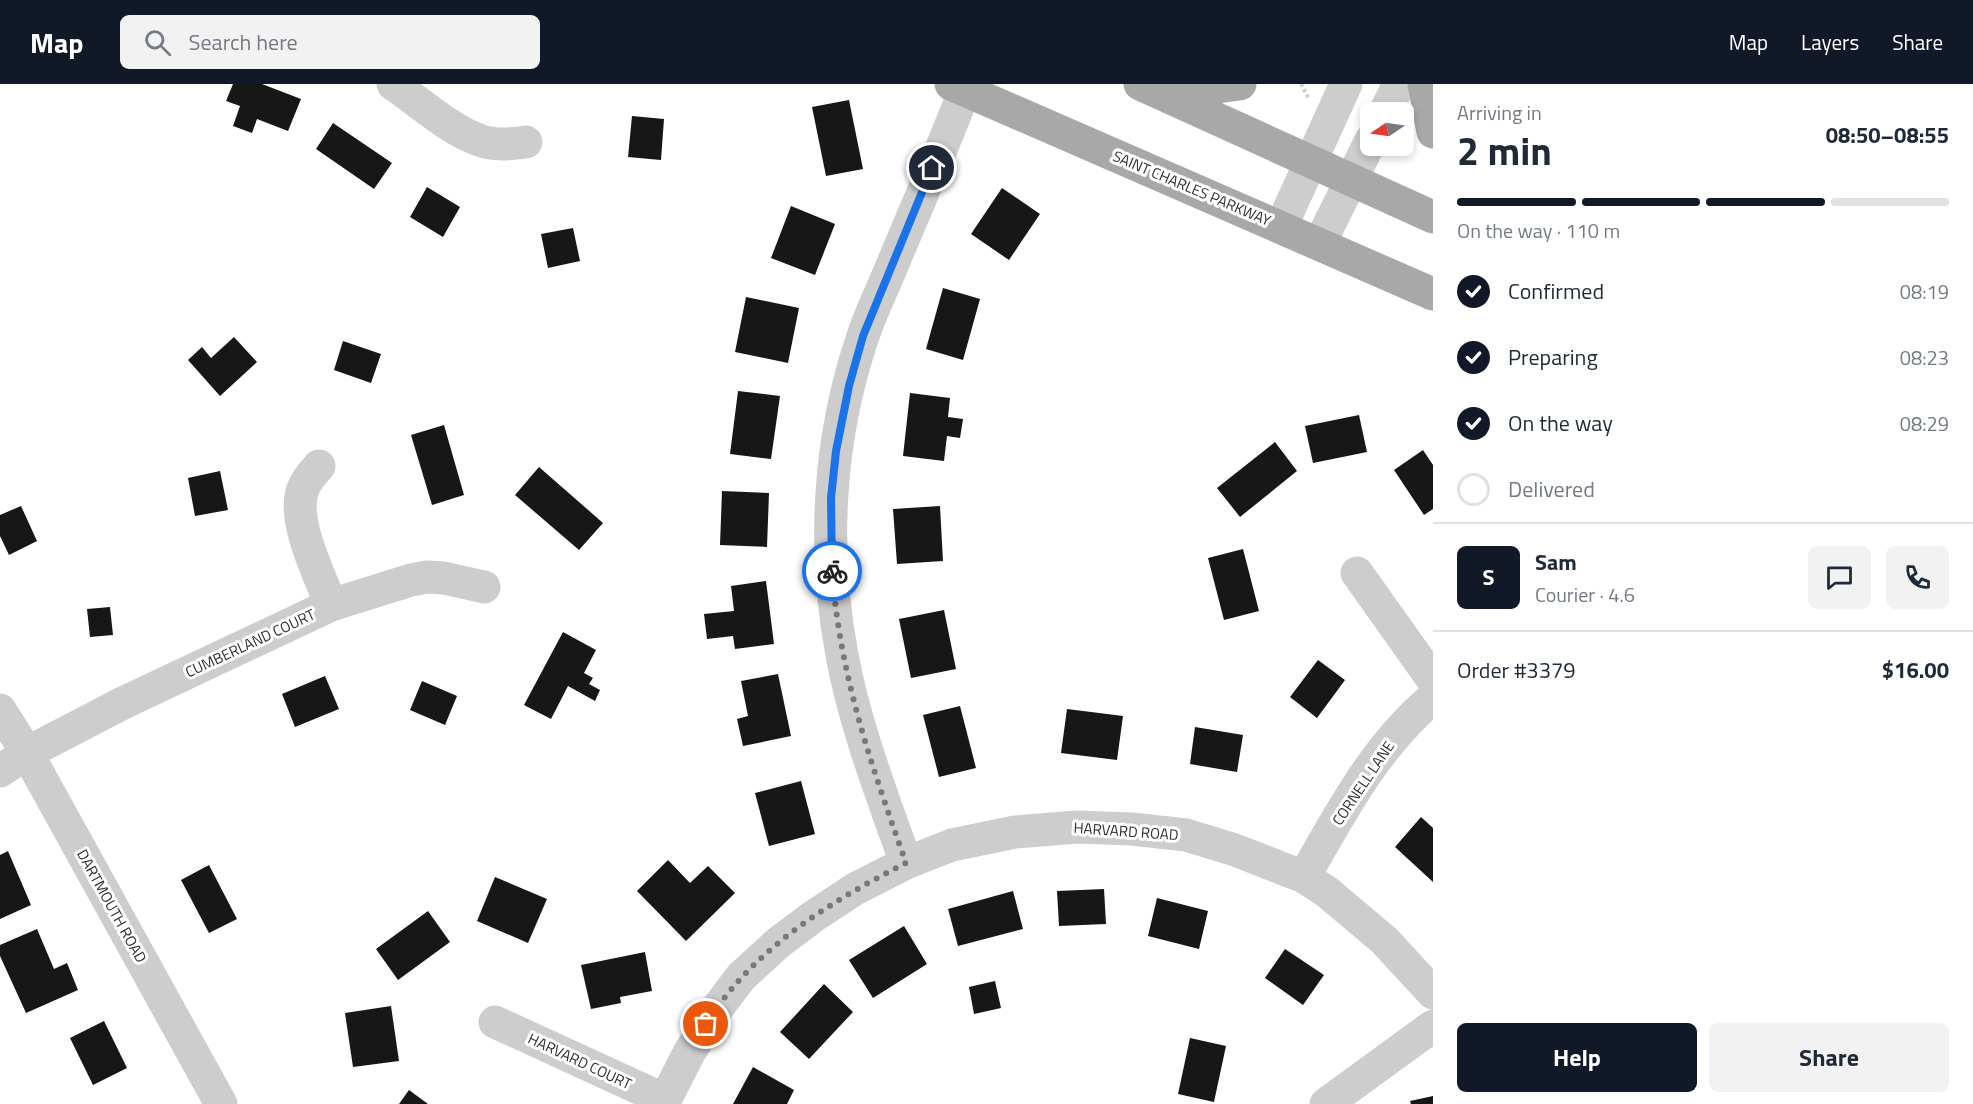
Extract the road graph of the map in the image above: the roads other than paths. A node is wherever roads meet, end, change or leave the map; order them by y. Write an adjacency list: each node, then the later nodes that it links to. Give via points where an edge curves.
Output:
1 (393, 84): 10 (street, via 479,140)
2 (1240, 84): 7 (main road)
3 (1346, 84): 12 (street)
4 (1399, 84): 8 (street)
5 (1424, 84): 9 (main road)
6 (961, 86): 15 (main road, SAINT CHARLES PARKWAY); 27 (street, via 863,336 836,451 831,498 831,559 842,654 854,708)
7 (1151, 89): 12 (main road)
8 (1390, 102)
9 (1433, 132)
10 (526, 142)
11 (1363, 156): 13 (street)
12 (1311, 161): 13 (main road); 15 (street)
13 (1351, 180): 14 (main road); 16 (street)
14 (1433, 218)
15 (1281, 227): 16 (main road, SAINT CHARLES PARKWAY)
16 (1320, 243): 17 (main road, SAINT CHARLES PARKWAY)
17 (1433, 294)
18 (319, 466): 21 (street, via 303,488 300,506 309,547)
19 (1357, 573): 22 (street)
20 (484, 587): 21 (street, CUMBERLAND COURT, via 427,577)
21 (331, 605): 25 (street, CUMBERLAND COURT)
22 (1433, 680)
23 (1433, 698): 28 (street, CORNELL LANE, via 1381,752)
24 (0, 710): 25 (street, DARTMOUTH ROAD)
25 (27, 753): 26 (street, CUMBERLAND COURT); 33 (street, DARTMOUTH ROAD)
26 (0, 771)
27 (906, 863): 28 (street, HARVARD ROAD, via 952,845 1015,832 1077,826 1186,835); 32 (street, HARVARD ROAD, via 814,916 741,977 689,1053)
28 (1304, 877): 29 (street, HARVARD ROAD, via 1384,940)
29 (1433, 993)
30 (495, 1022): 32 (street, HARVARD COURT)
31 (1433, 1026): 34 (street)
32 (664, 1102)
33 (221, 1104)
34 (1326, 1104)

